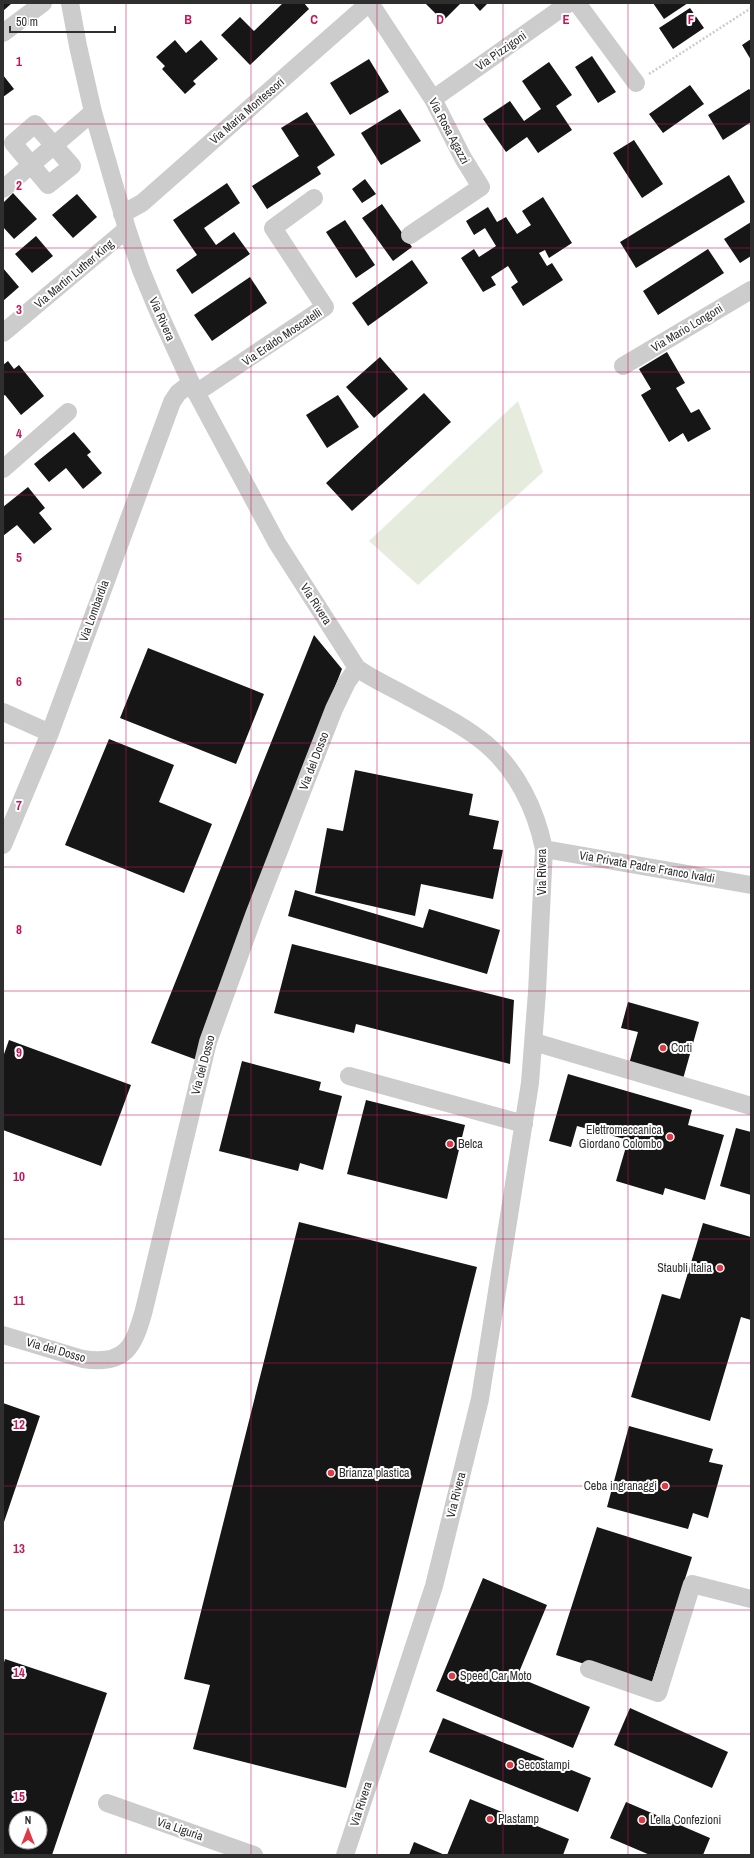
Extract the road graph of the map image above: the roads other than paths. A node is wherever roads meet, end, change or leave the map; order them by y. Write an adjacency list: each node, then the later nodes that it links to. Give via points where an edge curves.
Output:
1 (43, 3): 6 (street)
2 (70, 3): 9 (street, Via Rivera)
3 (369, 3): 8 (street, Via Rosa Agazzi); 14 (street, Via Maria Montessori, via 142,203)
4 (569, 3): 8 (street, Via Pizzigoni)
5 (577, 3): 7 (street)
6 (3, 33)
7 (636, 83)
8 (433, 99): 15 (street, Via Rosa Agazzi, via 481,187)
9 (93, 112): 10 (street); 14 (street, Via Rivera)
10 (55, 146): 11 (street); 11 (street, via 72,166 48,185); 11 (street, via 36,124 13,143)
11 (31, 165): 12 (street)
12 (3, 189)
13 (314, 198): 19 (street, Via Eraldo Moscatelli, via 273,228 327,310 269,349 254,363)
14 (125, 222): 17 (street, Via Martin Luther King); 19 (street, Via Rivera, via 158,312)
15 (410, 235)
16 (751, 290): 18 (street, Via Mario Longoni)
17 (3, 333)
18 (623, 366)
19 (194, 388): 22 (street, Via Rivera, via 276,543); 25 (street, Via Lombardia, via 178,393 172,402)
20 (68, 412): 21 (street)
21 (3, 469)
22 (357, 668): 27 (street, Via Rivera, via 474,735 497,754 517,780 531,806); 33 (street, Via del Dosso, via 334,709 208,1042 144,1310 133,1343 118,1358 95,1361)
23 (3, 712): 25 (street)
24 (3, 718): 25 (street, via 32,731)
25 (50, 733): 26 (street, Via Lombardia)
26 (3, 845)
27 (544, 849): 28 (street, Via Privata Padre Franco Ivaldi); 29 (street, Via Rivera)
28 (751, 886)
29 (534, 1042): 31 (street); 32 (street, Via Rivera)
30 (349, 1076): 32 (street)
31 (751, 1106)
32 (524, 1124): 38 (street, Via Rivera, via 480,1399 434,1586)
33 (3, 1335)
34 (751, 1599): 35 (street, via 692,1584 658,1693)
35 (589, 1669)
36 (107, 1803): 37 (street, Via Liguria)
37 (254, 1855)
38 (344, 1855)

